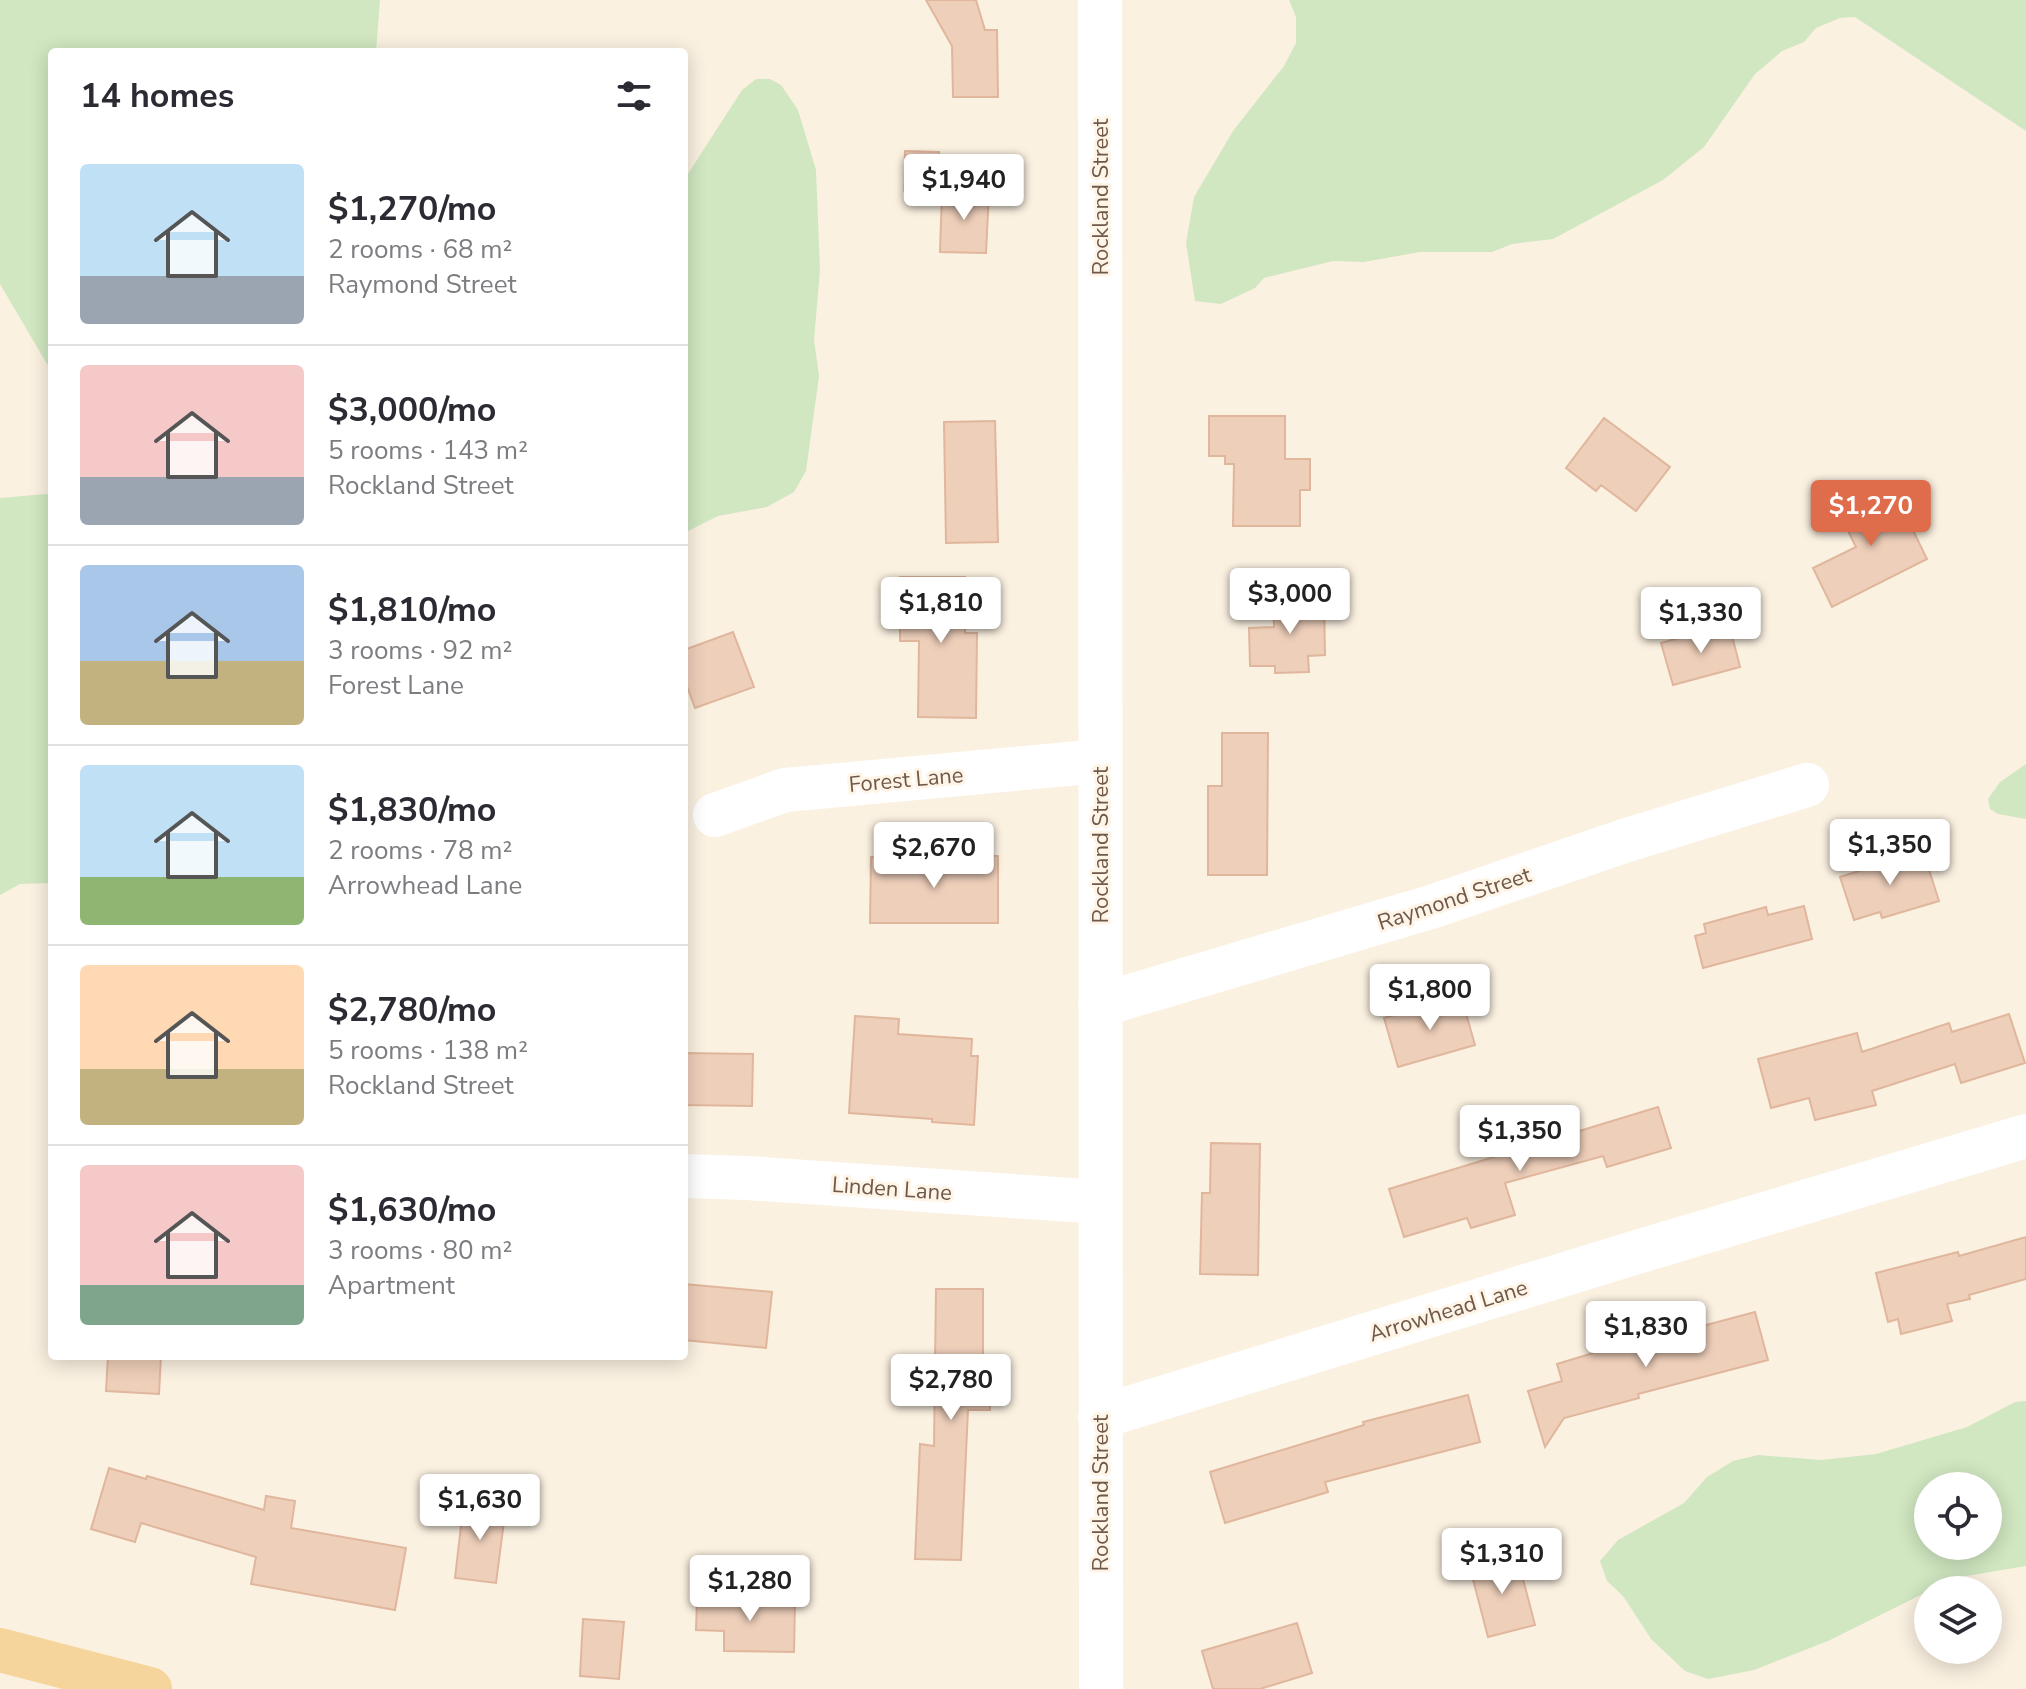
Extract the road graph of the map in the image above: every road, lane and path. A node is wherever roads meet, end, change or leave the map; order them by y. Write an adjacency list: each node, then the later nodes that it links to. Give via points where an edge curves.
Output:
1 (1100, 0): 2 (street, Rockland Street)
2 (1100, 761): 4 (street, Forest Lane, via 785,790); 5 (street, Rockland Street)
3 (1807, 785): 5 (street, Raymond Street, via 1434,906)
4 (715, 815)
5 (1100, 1005): 8 (street, Rockland Street)
6 (2026, 1136): 9 (street, Arrowhead Lane)
7 (688, 1176): 8 (street, Linden Lane)
8 (1100, 1202): 9 (street, Rockland Street)
9 (1100, 1417): 12 (street, Rockland Street)
10 (0, 1650): 11 (main road)
11 (150, 1689)
12 (1101, 1689)

